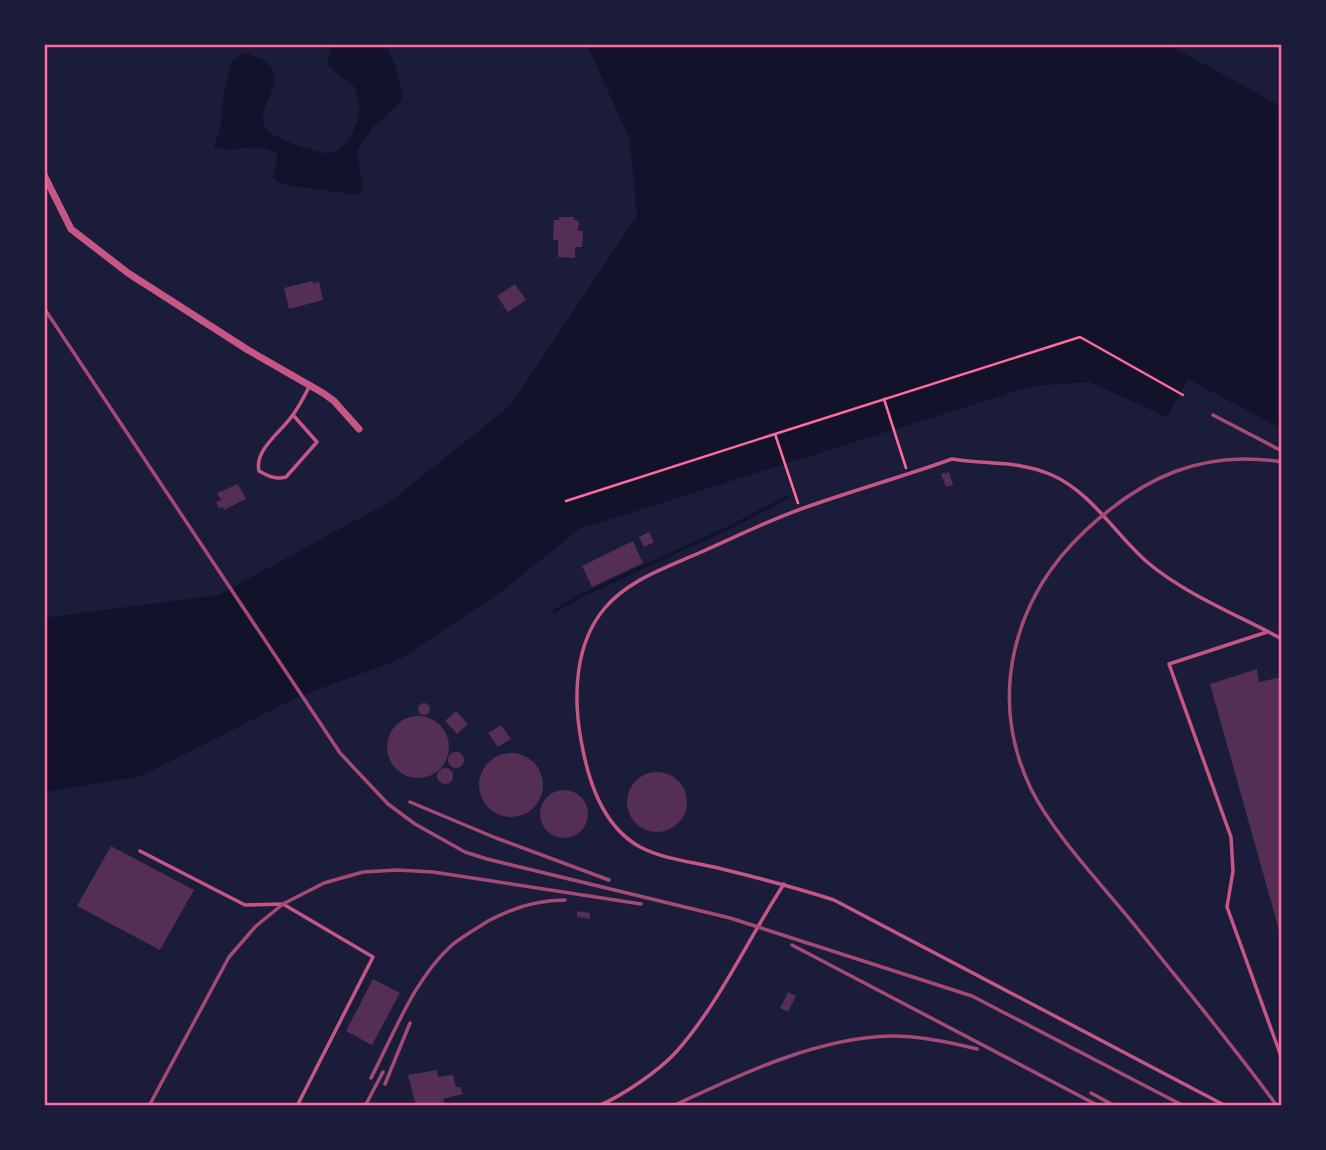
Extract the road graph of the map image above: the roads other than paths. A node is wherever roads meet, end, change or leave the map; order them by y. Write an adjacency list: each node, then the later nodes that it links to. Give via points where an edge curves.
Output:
1 (44, 175): 2 (street, via 71,229 128,273)
2 (310, 385): 3 (lane); 4 (street, via 334,401)
3 (293, 415): 3 (lane, via 262,453 258,467 267,476 286,477 317,442)
4 (359, 429)
5 (1269, 632): 6 (lane); 8 (lane, via 1149,563 1066,483 1013,463 952,459 800,509 664,568 622,592 600,615 582,657 576,701 593,785 608,818 650,852); 9 (lane, via 1169,664 1231,837 1233,871 1227,907)
6 (1282, 639)
7 (140, 851): 10 (lane, via 245,905 283,904 373,957)
8 (784, 884): 11 (lane, via 676,1053 626,1092); 12 (lane, via 834,900)
9 (1282, 1059)
10 (297, 1106)
11 (598, 1106)
12 (1226, 1106)

